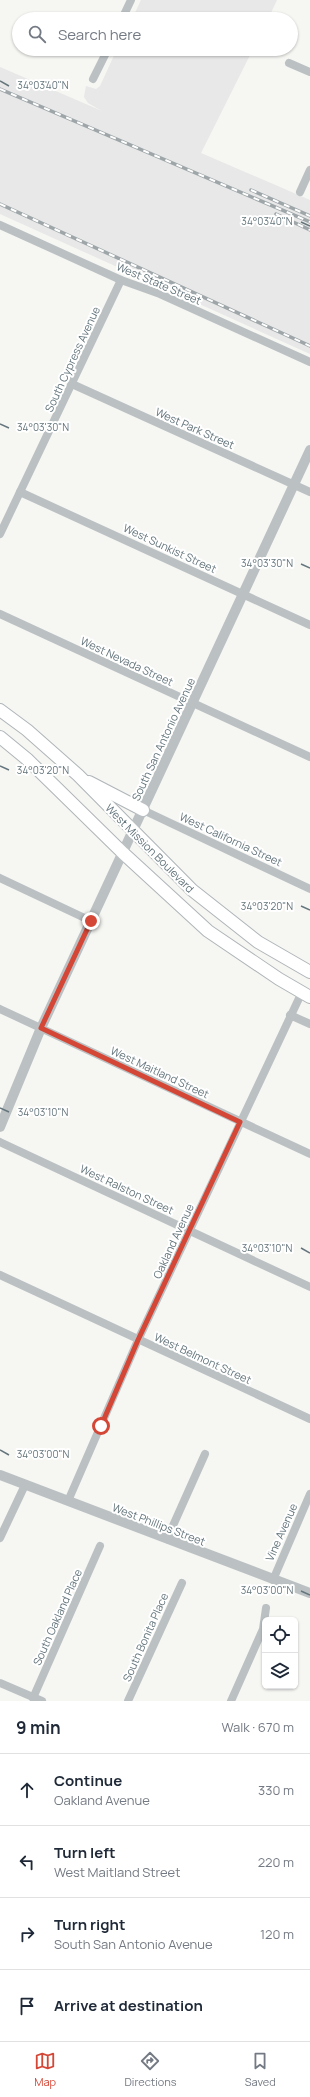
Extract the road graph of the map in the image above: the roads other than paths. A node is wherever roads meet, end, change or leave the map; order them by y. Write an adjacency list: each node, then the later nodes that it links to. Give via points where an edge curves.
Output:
1 (131, 0): 2 (street)
2 (125, 12)
3 (104, 56): 6 (street)
4 (289, 63): 5 (street)
5 (310, 72)
6 (93, 79)
7 (310, 170): 8 (street)
8 (300, 192)
9 (0, 225): 10 (street, West State Street)
10 (121, 280): 11 (street, West State Street, via 160,294); 12 (street, South Cypress Avenue)
11 (310, 362)
12 (72, 384): 14 (street, West Park Street); 15 (street, South Cypress Avenue)
13 (310, 450): 14 (street, South San Antonio Avenue)
14 (294, 484): 16 (street, West Park Street); 18 (street, South San Antonio Avenue)
15 (20, 492): 17 (street, South Cypress Avenue); 18 (street, West Sunkist Street)
16 (310, 492)
17 (0, 534)
18 (244, 594): 20 (street, West Sunkist Street); 21 (street, South San Antonio Avenue)
19 (0, 614): 21 (street, West Nevada Street)
20 (310, 625)
21 (192, 703): 24 (street, West Nevada Street); 26 (street, South San Antonio Avenue)
22 (0, 710): 25 (main road, West Mission Boulevard)
23 (0, 737): 28 (main road, West Mission Boulevard, via 28,760)
24 (310, 757)
25 (78, 775): 26 (main road); 27 (main road, West Mission Boulevard)
26 (143, 810): 27 (street, South San Antonio Avenue); 30 (street, West California Street)
27 (133, 832): 28 (street, South San Antonio Avenue); 32 (main road, West Mission Boulevard, via 192,890 258,942)
28 (123, 853): 31 (street, South San Antonio Avenue); 33 (main road, West Mission Boulevard, via 208,931)
29 (0, 878): 31 (street)
30 (310, 889)
31 (91, 921): 37 (street, South San Antonio Avenue)
32 (310, 972)
33 (306, 994): 35 (street, Oakland Avenue)
34 (0, 1009): 37 (street, West Maitland Street)
35 (290, 1015): 36 (street); 38 (street, Oakland Avenue)
36 (310, 1024)
37 (41, 1028): 38 (street, West Maitland Street); 39 (street, South San Antonio Avenue)
38 (240, 1122): 41 (street, West Maitland Street); 42 (street, Oakland Avenue)
39 (0, 1127)
40 (0, 1142): 42 (street, West Ralston Street)
41 (310, 1154)
42 (190, 1231): 44 (street, West Ralston Street); 45 (street, Oakland Avenue)
43 (0, 1275): 45 (street, West Belmont Street)
44 (310, 1287)
45 (138, 1340): 46 (street, West Belmont Street); 51 (street, Oakland Avenue)
46 (310, 1419)
47 (205, 1454): 53 (street)
48 (0, 1475): 49 (street, West Phillips Street)
49 (25, 1484): 51 (street, West Phillips Street); 52 (street)
50 (310, 1494): 55 (street, Vine Avenue)
51 (68, 1501): 53 (street, West Phillips Street)
52 (0, 1538)
53 (167, 1539): 55 (street, West Phillips Street)
54 (100, 1546): 60 (street, South Oakland Place)
55 (273, 1580): 57 (street, West Phillips Street)
56 (182, 1583): 62 (street, South Bonita Place)
57 (310, 1593)
58 (266, 1608): 63 (street, via 263,1629)
59 (0, 1683): 60 (street)
60 (33, 1698): 61 (street)
61 (42, 1701)
62 (128, 1701)
63 (231, 1701)

